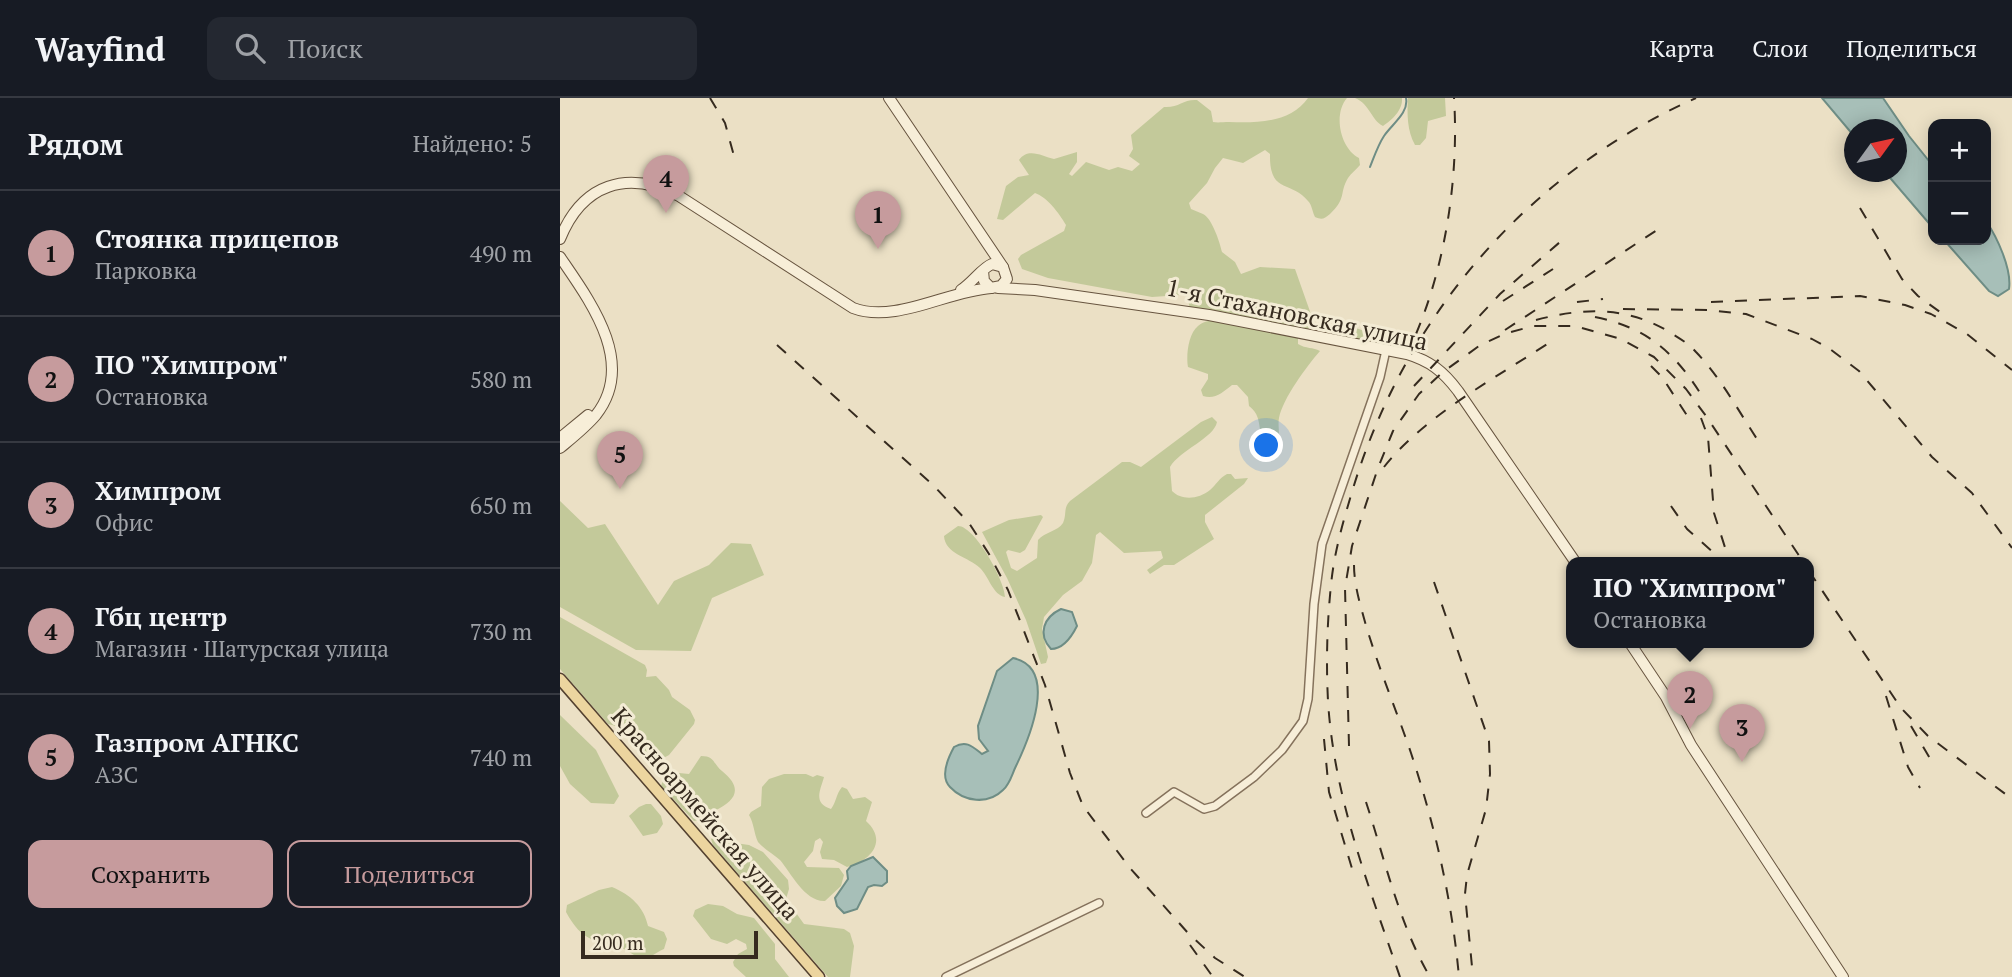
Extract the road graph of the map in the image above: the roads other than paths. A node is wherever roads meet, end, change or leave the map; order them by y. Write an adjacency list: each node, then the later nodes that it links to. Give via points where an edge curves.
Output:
1 (889, 98): 2 (main road)
2 (981, 237): 5 (main road); 6 (main road)
3 (560, 239): 9 (main road, 1-я Стахановская улица, via 575,211 601,190 642,182 661,186 863,312 895,311)
4 (560, 257): 11 (main road, via 608,341 612,377)
5 (1004, 268): 6 (main road, via 992,264); 7 (main road, via 1007,279); 8 (main road)
6 (984, 270): 7 (main road, via 984,281); 9 (main road)
7 (995, 288): 8 (main road, 1-я Стахановская улица); 9 (main road, 1-я Стахановская улица)
8 (1035, 289): 10 (main road, 1-я Стахановская улица, via 1209,315)
9 (955, 294)
10 (1386, 350): 14 (main road, 1-я Стахановская улица, via 1428,362 1446,375); 18 (street, via 1322,544 1308,699 1301,726 1254,777 1215,806 1204,809 1174,792)
11 (604, 401): 12 (main road); 13 (main road, via 597,414)
12 (560, 438)
13 (560, 448)
14 (1572, 557)
15 (1633, 648): 23 (main road)
16 (560, 679): 21 (main road, Красноармейская улица)
17 (560, 689): 20 (main road, Красноармейская улица)
18 (1146, 813)
19 (1099, 903): 22 (street)
20 (811, 977)
21 (818, 977)
22 (946, 977)
23 (1843, 977)

